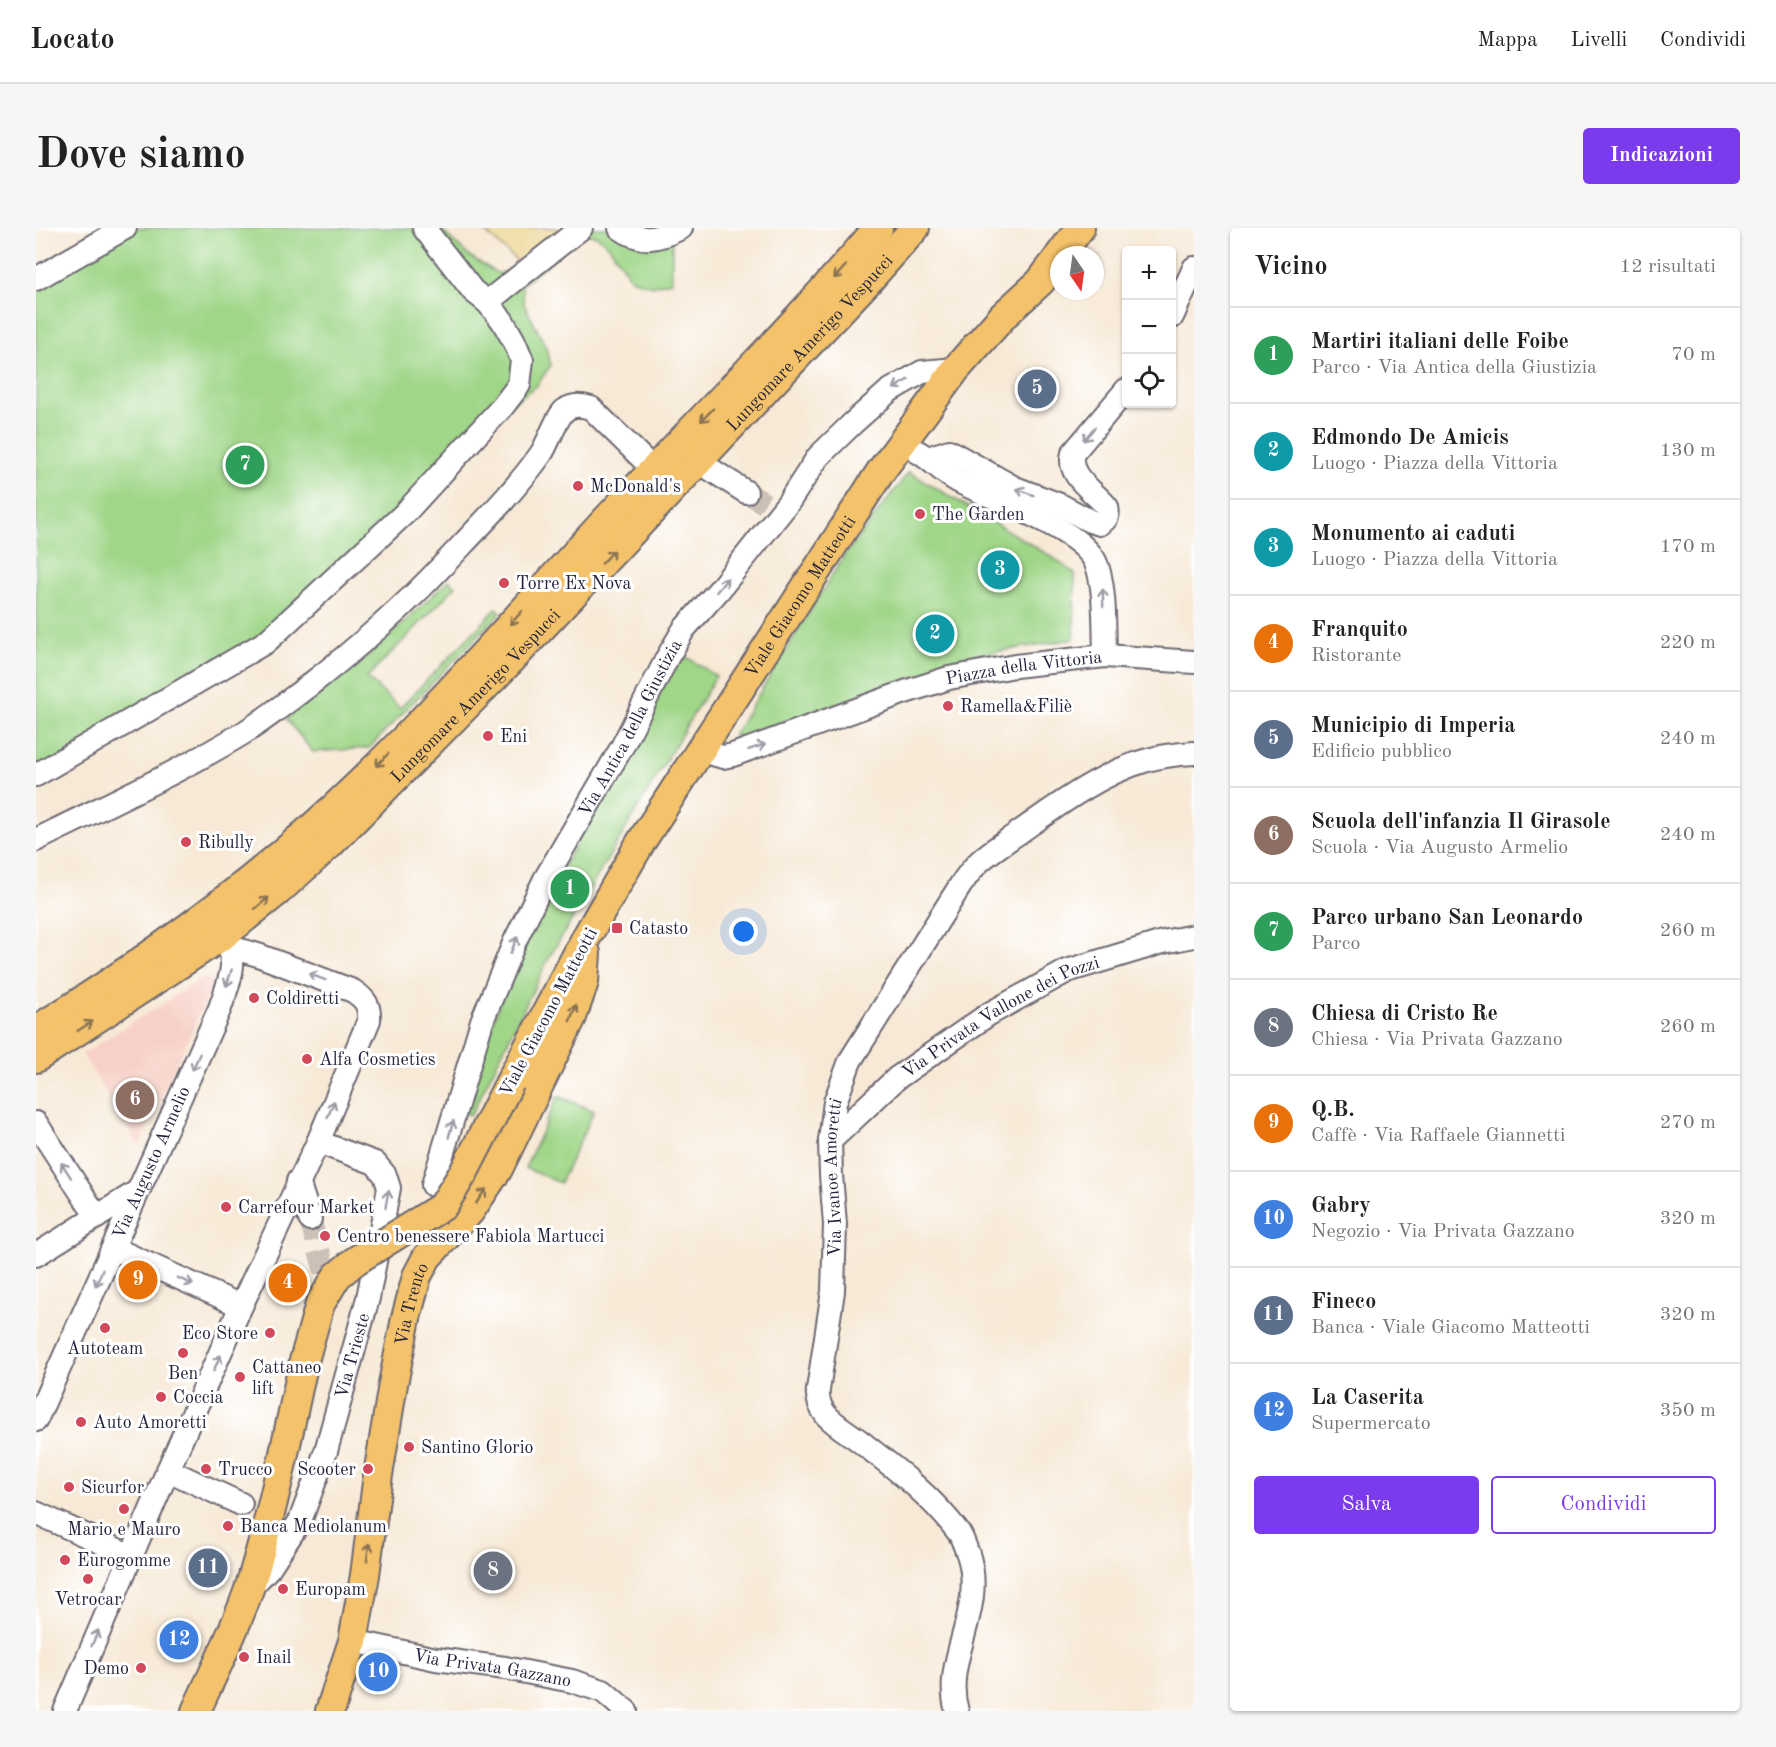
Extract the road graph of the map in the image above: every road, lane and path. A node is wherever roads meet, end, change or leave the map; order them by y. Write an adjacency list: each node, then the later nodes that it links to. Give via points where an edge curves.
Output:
1 (125, 228): 12 (street)
2 (424, 228): 13 (street, via 473,291)
3 (581, 228): 13 (street)
4 (620, 228): 5 (street, via 650,240)
5 (681, 228)
6 (878, 228): 20 (main road, Lungomare Amerigo Vespucci, one-way to 20)
7 (915, 228): 19 (main road, Lungomare Amerigo Vespucci)
8 (1080, 228): 9 (main road, Viale Giacomo Matteotti)
9 (1067, 246)
10 (1194, 268): 14 (street)
11 (1050, 269): 15 (main road, Viale Giacomo Matteotti)
12 (36, 279)
13 (487, 302): 26 (street, via 502,320 522,360 519,386 405,513 266,642)
14 (1176, 307)
15 (956, 369): 17 (main road, Viale Giacomo Matteotti); 40 (street, Via Antica della Giustizia, one-way to 15, via 482,1021 515,941 545,879 622,747 680,627 719,590 788,503 818,457 853,423 889,391 922,372)
16 (1122, 395): 18 (street, one-way to 18, via 1072,458 1077,476 1107,507 1109,514 1100,524 1014,488 949,451)
17 (903, 443): 18 (street, Piazza della Vittoria); 24 (main road, Viale Giacomo Matteotti, via 881,471)
18 (928, 458): 22 (street, Piazza della Vittoria, one-way to 18, via 1102,585 1096,563 1086,548 1043,521 958,481)
19 (699, 462): 21 (street); 32 (main road, Lungomare Amerigo Vespucci, one-way to 19, via 330,844)
20 (654, 470): 27 (street, via 591,408 571,407 560,416 541,454 484,521 345,658 267,718 219,747); 28 (main road, Lungomare Amerigo Vespucci, one-way to 28, via 357,786)
21 (746, 492)
22 (1105, 656): 23 (street); 24 (street, Piazza della Vittoria, one-way to 22, via 723,757 733,755 949,678)
23 (1194, 662)
24 (701, 751): 29 (main road, Viale Giacomo Matteotti, via 641,842)
25 (1194, 753): 37 (street, Via Ivanoe Amoretti, via 1165,756 1124,768 1091,785 978,863 850,1061 836,1102)
26 (36, 775)
27 (36, 840)
28 (235, 893): 31 (main road, Lungomare Amerigo Vespucci); 32 (main road, via 221,914 219,928)
29 (587, 936): 33 (main road, Viale Giacomo Matteotti); 35 (main road, Via Trento, one-way to 29, via 584,982)
30 (1194, 936): 37 (street, Via Privata Vallone dei Pozzi, via 1067,971 989,1014 897,1078)
31 (178, 937): 32 (main road, via 201,929 214,931); 34 (main road, Lungomare Amerigo Vespucci, via 89,998)
32 (226, 941): 34 (main road, Lungomare Amerigo Vespucci, one-way to 32); 38 (street, one-way to 32, via 369,1020 368,1004 353,991); 41 (street, Via Augusto Armelio, one-way to 41, via 233,968 220,1008)
33 (532, 1041): 35 (main road, via 543,1049); 54 (main road, Viale Giacomo Matteotti, bridge, via 443,1206 355,1261 337,1276 320,1304 272,1508)
34 (37, 1051)
35 (549, 1066): 55 (main road, Via Trento, one-way to 35, via 393,1384 426,1245 457,1227 481,1196)
36 (36, 1123): 42 (street, one-way to 36)
37 (830, 1141): 60 (street, Via Ivanoe Amoretti, via 835,1224 833,1291 819,1401 832,1421 907,1479 960,1535 970,1560 974,1588 953,1680)
38 (318, 1142): 39 (street); 47 (street, Via Trieste, one-way to 38, via 389,1188 386,1175 375,1163)
39 (298, 1181): 43 (street); 48 (street)
40 (434, 1185)
41 (138, 1191): 42 (street); 44 (street, Via Augusto Armelio)
42 (97, 1217): 45 (street)
43 (310, 1219)
44 (113, 1248): 48 (street, one-way to 48); 49 (street, Via Augusto Armelio, one-way to 49)
45 (36, 1255)
46 (326, 1275): 47 (street)
47 (368, 1298): 54 (street, Via Trieste, via 326,1451 300,1521 269,1568)
48 (241, 1306): 50 (street, one-way to 48)
49 (36, 1420)
50 (168, 1470): 51 (street); 53 (street)
51 (241, 1504)
52 (36, 1513): 53 (street)
53 (131, 1556): 56 (street, one-way to 53)
54 (248, 1590): 57 (main road, Viale Giacomo Matteotti)
55 (353, 1641): 58 (main road, Via Trento); 59 (street, Via Privata Gazzano, via 572,1681 603,1691)
56 (65, 1711)
57 (196, 1711)
58 (330, 1711)
59 (626, 1711)
60 (957, 1711)

